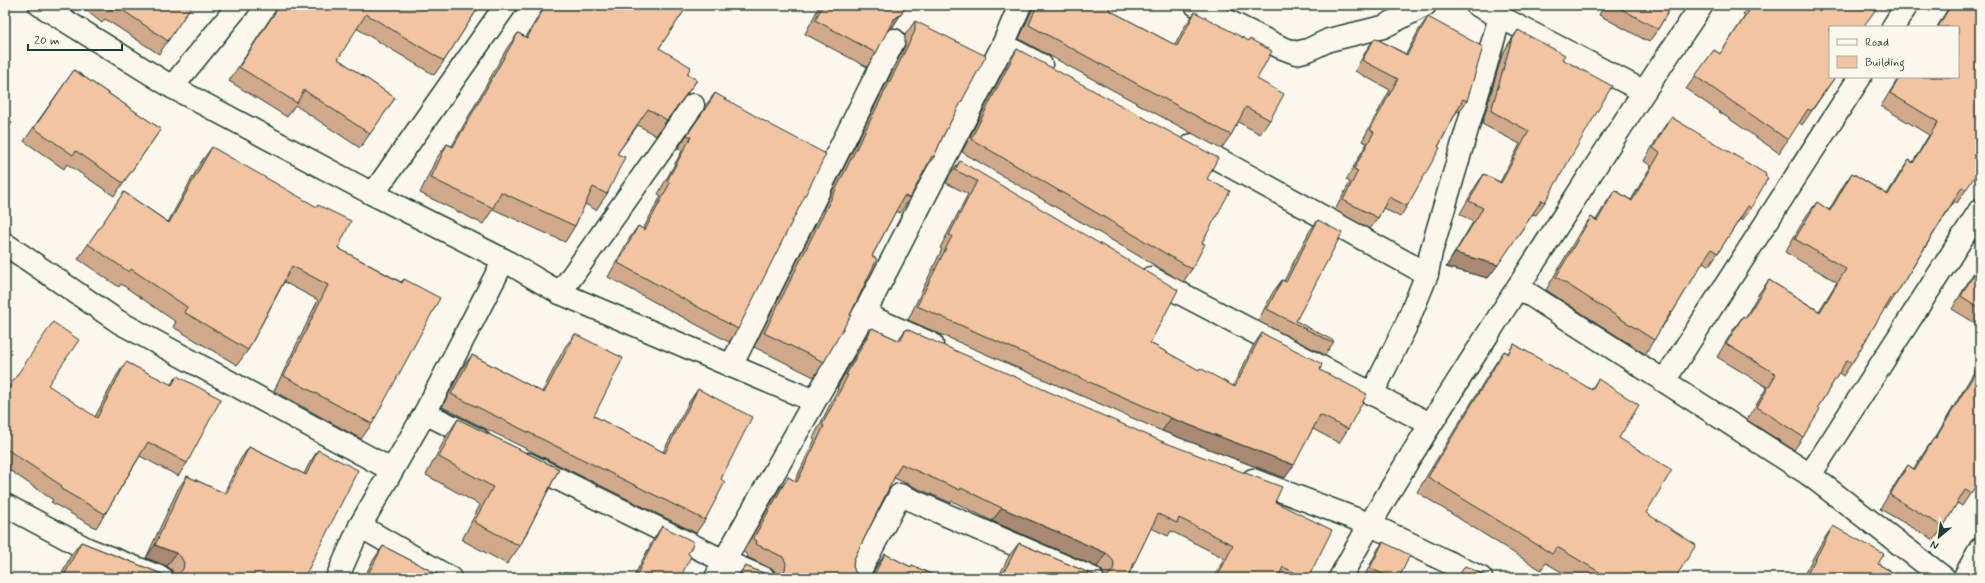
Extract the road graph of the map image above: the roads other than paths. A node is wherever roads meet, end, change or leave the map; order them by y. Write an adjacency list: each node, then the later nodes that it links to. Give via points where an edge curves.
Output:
1 (40, 5): 16 (street)
2 (239, 5): 16 (street)
3 (506, 5): 22 (street)
4 (1020, 5): 13 (street)
5 (1196, 5): 6 (street, via 1296,53 1329,40 1383,27)
6 (1425, 5)
7 (1477, 5): 10 (street)
8 (1702, 5): 17 (street)
9 (1907, 5): 11 (street)
10 (1500, 17): 17 (street); 27 (street, via 1431,252)
11 (1894, 26)
12 (894, 40): 32 (street)
13 (1003, 45): 14 (street); 20 (street)
14 (1058, 74)
15 (1859, 78): 33 (street)
16 (172, 87): 22 (street)
17 (1643, 91): 28 (street)
18 (693, 105): 29 (street)
19 (1176, 137): 27 (street)
20 (944, 156): 21 (street); 30 (street)
21 (965, 168)
22 (373, 194): 25 (street)
23 (1980, 210): 40 (street)
24 (5, 244): 38 (street, via 119,322)
25 (504, 260): 29 (street); 36 (street)
26 (1136, 270): 34 (street)
27 (1428, 274): 34 (street)
28 (1518, 287): 33 (street); 37 (street)
29 (560, 293): 32 (street)
30 (864, 314): 31 (street); 35 (street)
31 (950, 351)
32 (731, 366): 35 (street)
33 (1664, 381): 40 (street)
34 (1372, 394): 37 (street)
35 (814, 402): 45 (street)
36 (425, 413): 38 (street); 45 (street, via 503,452)
37 (1430, 424): 42 (street)
38 (392, 470): 43 (street)
39 (1231, 472): 42 (street)
40 (1810, 475): 54 (street)
41 (5, 505): 46 (street, via 88,549)
42 (1369, 524): 52 (street); 53 (street)
43 (360, 526): 47 (street); 48 (street)
44 (1980, 549): 55 (street)
45 (720, 570): 49 (street)
46 (162, 578)
47 (337, 578)
48 (450, 578)
49 (764, 578)
50 (856, 578): 51 (street, via 900,495)
51 (1092, 578)
52 (1340, 578)
53 (1481, 578)
54 (1944, 578)
55 (1964, 578)

